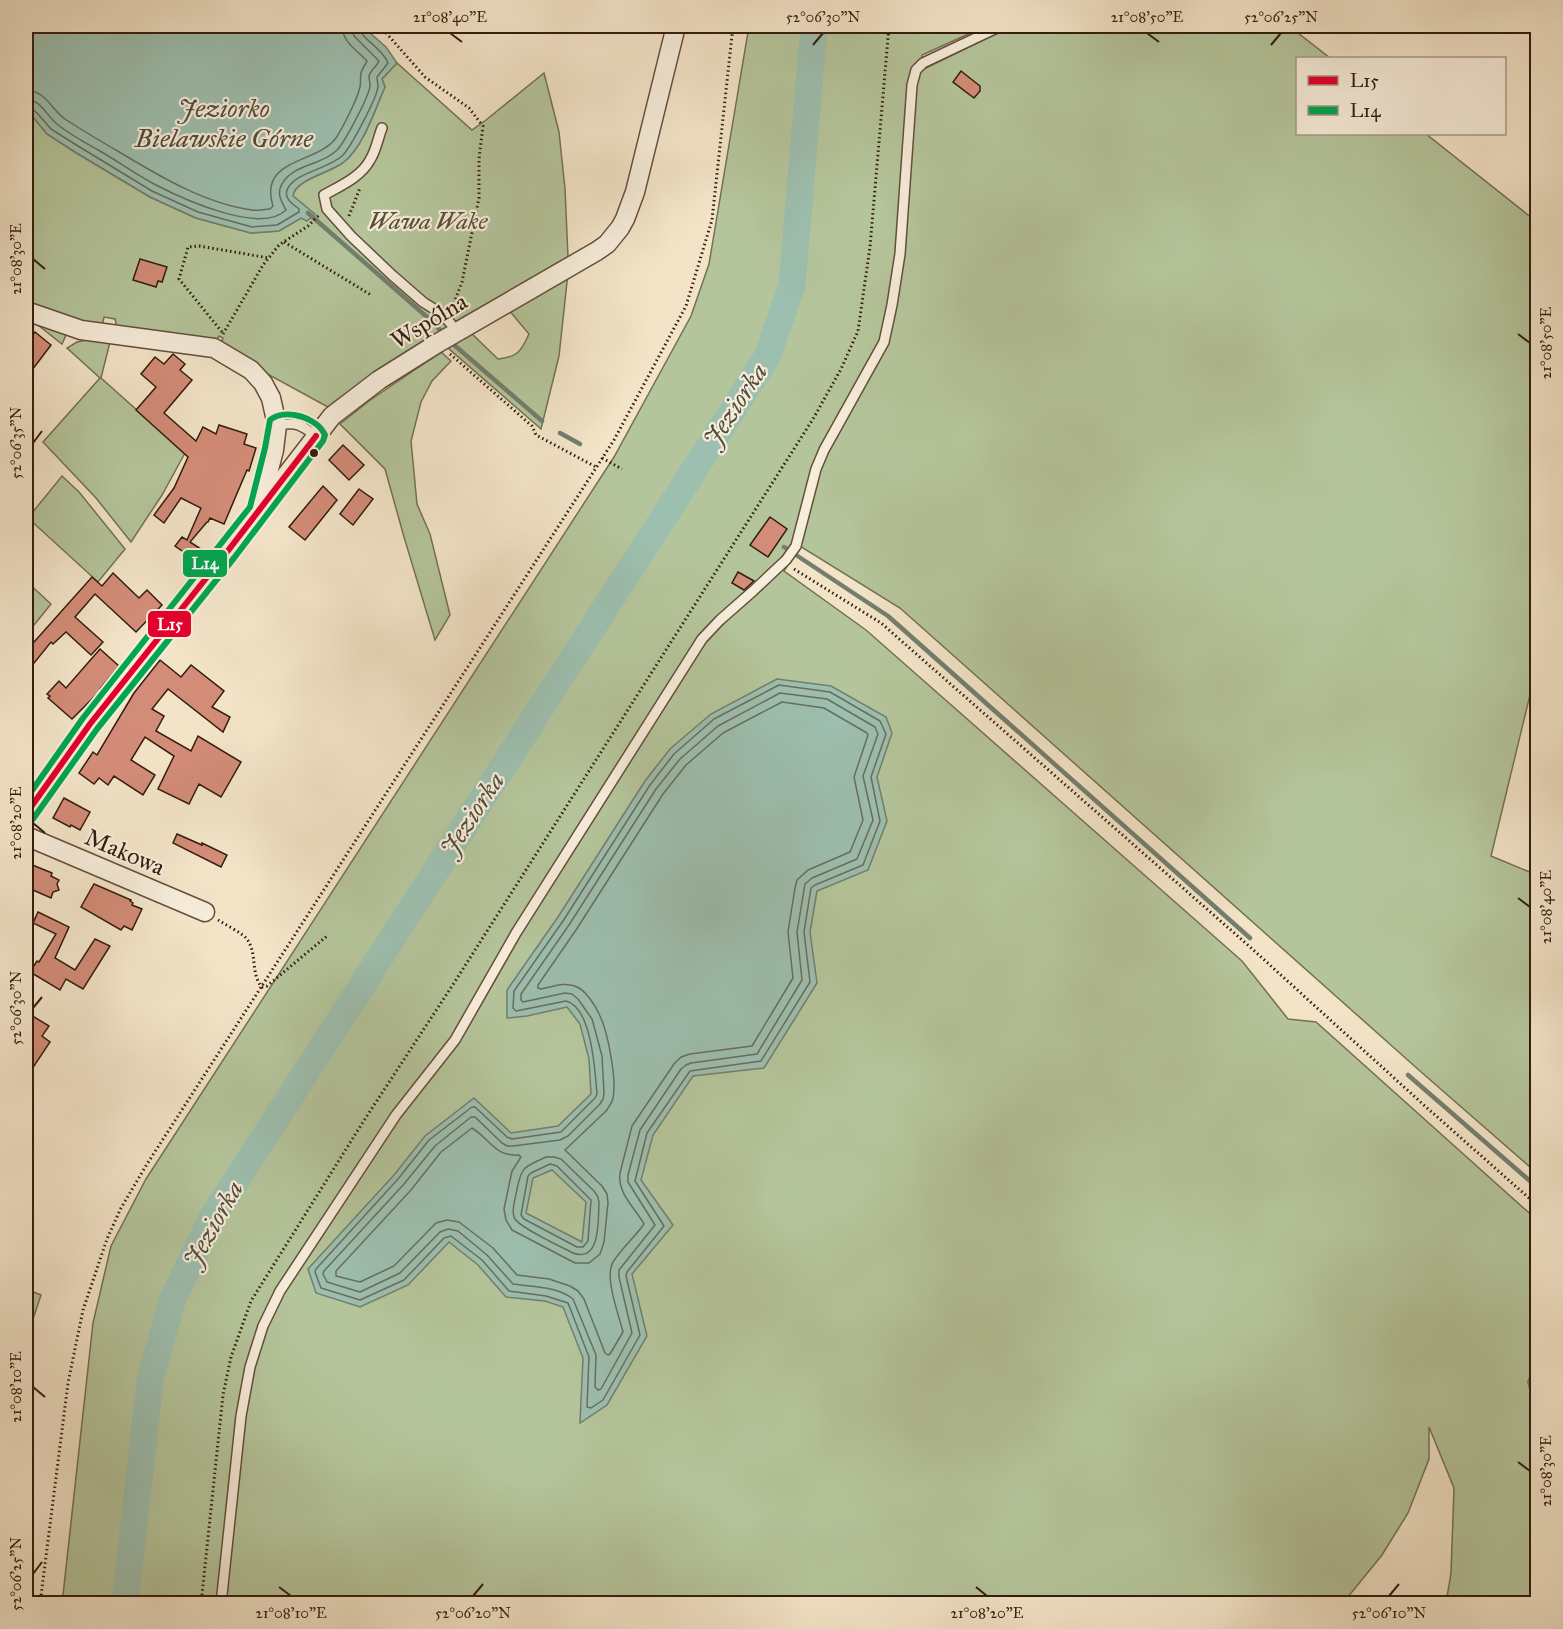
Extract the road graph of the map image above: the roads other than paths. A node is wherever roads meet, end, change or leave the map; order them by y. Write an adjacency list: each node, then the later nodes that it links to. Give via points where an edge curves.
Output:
1 (676, 26): 7 (street, Wspólna, via 635,192 621,228 607,244 379,380 332,416)
2 (1001, 26): 12 (lane, via 916,70 900,254 884,342 824,450 796,546 702,639 516,933 455,1040 396,1115 280,1291 250,1367)
3 (382, 128): 5 (lane, via 370,161 346,183 324,195 327,209 392,275)
4 (26, 311): 6 (street, Wspólna, via 81,330 214,348 251,370 263,383)
5 (449, 321)
6 (277, 425): 7 (lane, via 303,426); 8 (street, Wspólna)
7 (316, 436): 8 (street, Wspólna)
8 (258, 512): 9 (street, Wspólna, via 90,724)
9 (26, 814)
10 (26, 836): 11 (street, Makowa)
11 (205, 912)
12 (221, 1604)

